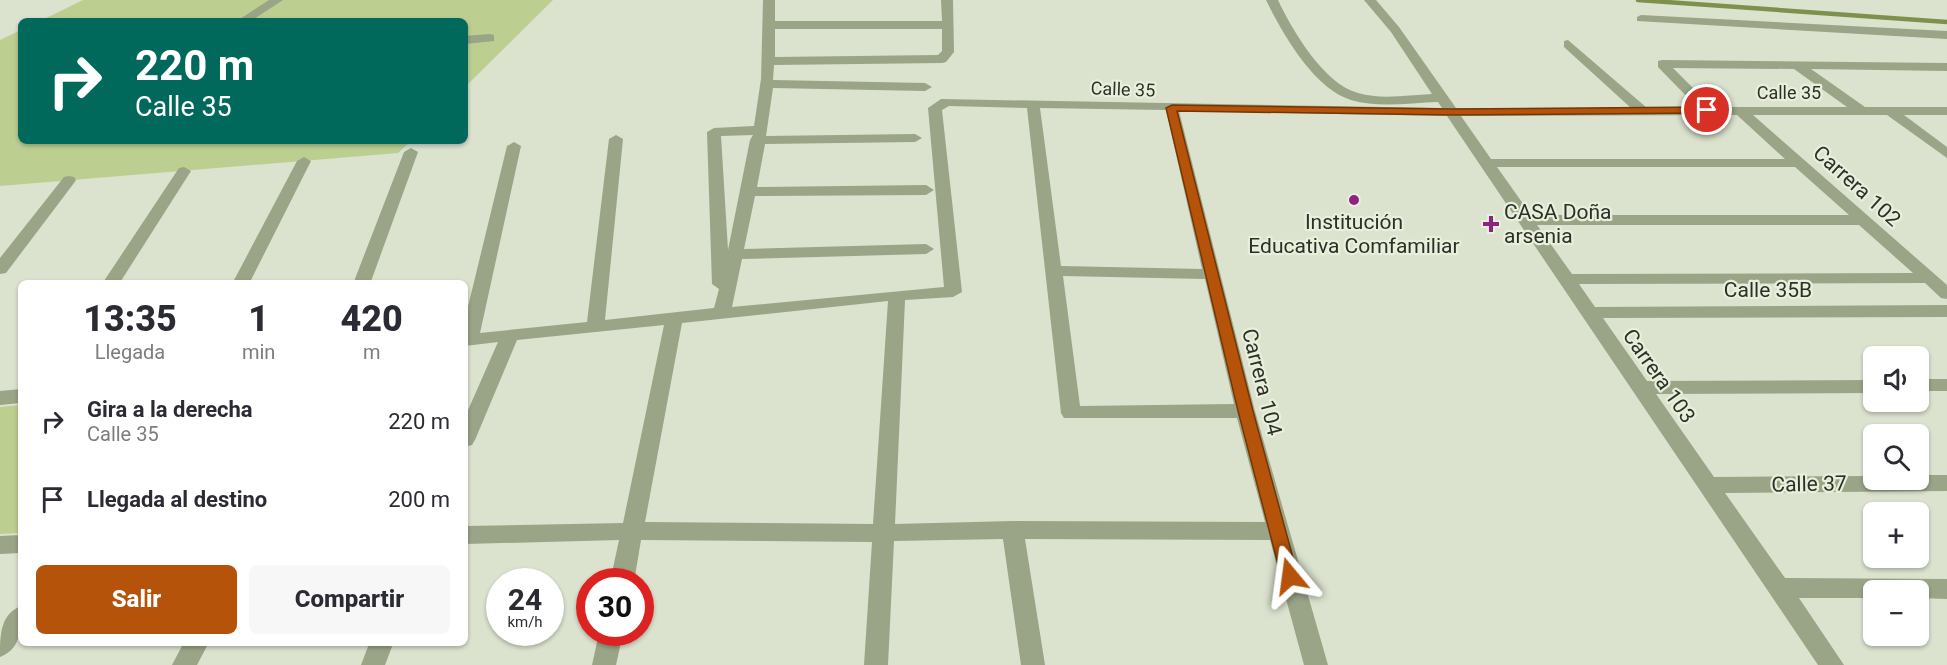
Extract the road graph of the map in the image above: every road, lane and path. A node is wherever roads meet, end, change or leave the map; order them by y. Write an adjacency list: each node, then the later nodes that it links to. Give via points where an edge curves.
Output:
1 (277, 0): 6 (street)
2 (769, 0): 8 (street)
3 (947, 0): 9 (street)
4 (1272, 0): 20 (street, via 1303,54 1345,93)
5 (1370, 0): 20 (street, Carrera 103)
6 (248, 18)
7 (1641, 19): 10 (street)
8 (770, 25): 9 (street); 14 (street)
9 (948, 25): 14 (street, via 946,57 937,61)
10 (1947, 35)
11 (490, 38): 12 (street)
12 (468, 40)
13 (1569, 44): 22 (street)
14 (769, 61): 17 (street)
15 (1796, 65): 16 (street); 23 (street, via 1662,64); 25 (street)
16 (1947, 67)
17 (768, 84): 18 (street); 28 (street)
18 (925, 87)
19 (1033, 104): 21 (street, Calle 35); 46 (street); 54 (street, Calle 35, via 946,102 935,108 952,292)
20 (1446, 105): 21 (street, Calle 35); 22 (street, Calle 35); 35 (street, Carrera 103)
21 (1172, 108): 47 (street, Carrera 104)
22 (1642, 110): 23 (street, Calle 35)
23 (1707, 110): 24 (street, Calle 35)
24 (1739, 110): 25 (street, Calle 35); 36 (street, Carrera 102)
25 (1860, 110): 26 (street, Calle 35)
26 (1889, 110): 27 (street, Calle 35); 33 (street)
27 (1947, 111)
28 (758, 134): 29 (street); 40 (street); 56 (street, via 714,132)
29 (915, 138)
30 (616, 140): 59 (street)
31 (514, 146): 60 (street)
32 (411, 152): 52 (street)
33 (1947, 154)
34 (304, 161): 51 (street)
35 (1485, 163): 36 (street); 41 (street, Carrera 103)
36 (1799, 163): 42 (street, Carrera 102)
37 (184, 171): 50 (street)
38 (69, 180): 45 (street)
39 (926, 190): 40 (street)
40 (747, 192): 44 (street)
41 (1524, 220): 42 (street); 49 (street, Carrera 103)
42 (1863, 220): 48 (street, Carrera 102)
43 (926, 249): 44 (street)
44 (734, 254): 56 (street)
45 (0, 269)
46 (1054, 271): 47 (street); 69 (street, via 1071,413)
47 (1211, 274): 69 (street, Carrera 104)
48 (1929, 278): 49 (street); 53 (street, Carrera 102)
49 (1565, 279): 57 (street, Carrera 103)
50 (113, 280)
51 (242, 280)
52 (363, 280)
53 (1947, 294)
54 (897, 295): 56 (street); 76 (street)
55 (1947, 311): 57 (street, Calle 35B)
56 (722, 313): 58 (street)
57 (1589, 313): 66 (street, Carrera 103)
58 (674, 320): 59 (street); 74 (street)
59 (595, 328): 61 (street)
60 (468, 336)
61 (509, 337): 62 (street); 70 (street)
62 (468, 340)
63 (1929, 385): 64 (street)
64 (1947, 385)
65 (1863, 386): 66 (street)
66 (1640, 388): 72 (street, Carrera 103)
67 (18, 396): 68 (street)
68 (0, 398)
69 (1245, 411): 75 (street, Carrera 104)
70 (468, 433)
71 (1947, 483): 72 (street, Calle 37)
72 (1707, 485): 81 (street, Carrera 103)
73 (1013, 530): 75 (street); 76 (street); 92 (street)
74 (633, 531): 76 (street); 77 (street); 80 (street)
75 (1276, 531): 93 (street, Carrera 104)
76 (882, 533): 91 (street)
77 (468, 535)
78 (18, 544): 79 (street)
79 (0, 545)
80 (625, 568)
81 (1779, 588): 82 (street); 94 (street, Carrera 103)
82 (1947, 589)
83 (18, 620): 84 (street)
84 (0, 646)
85 (195, 646): 88 (street)
86 (380, 646): 89 (street)
87 (608, 646): 90 (street)
88 (184, 665)
89 (373, 665)
90 (604, 665)
91 (876, 665)
92 (1033, 665)
93 (1316, 665)
94 (1832, 665)

